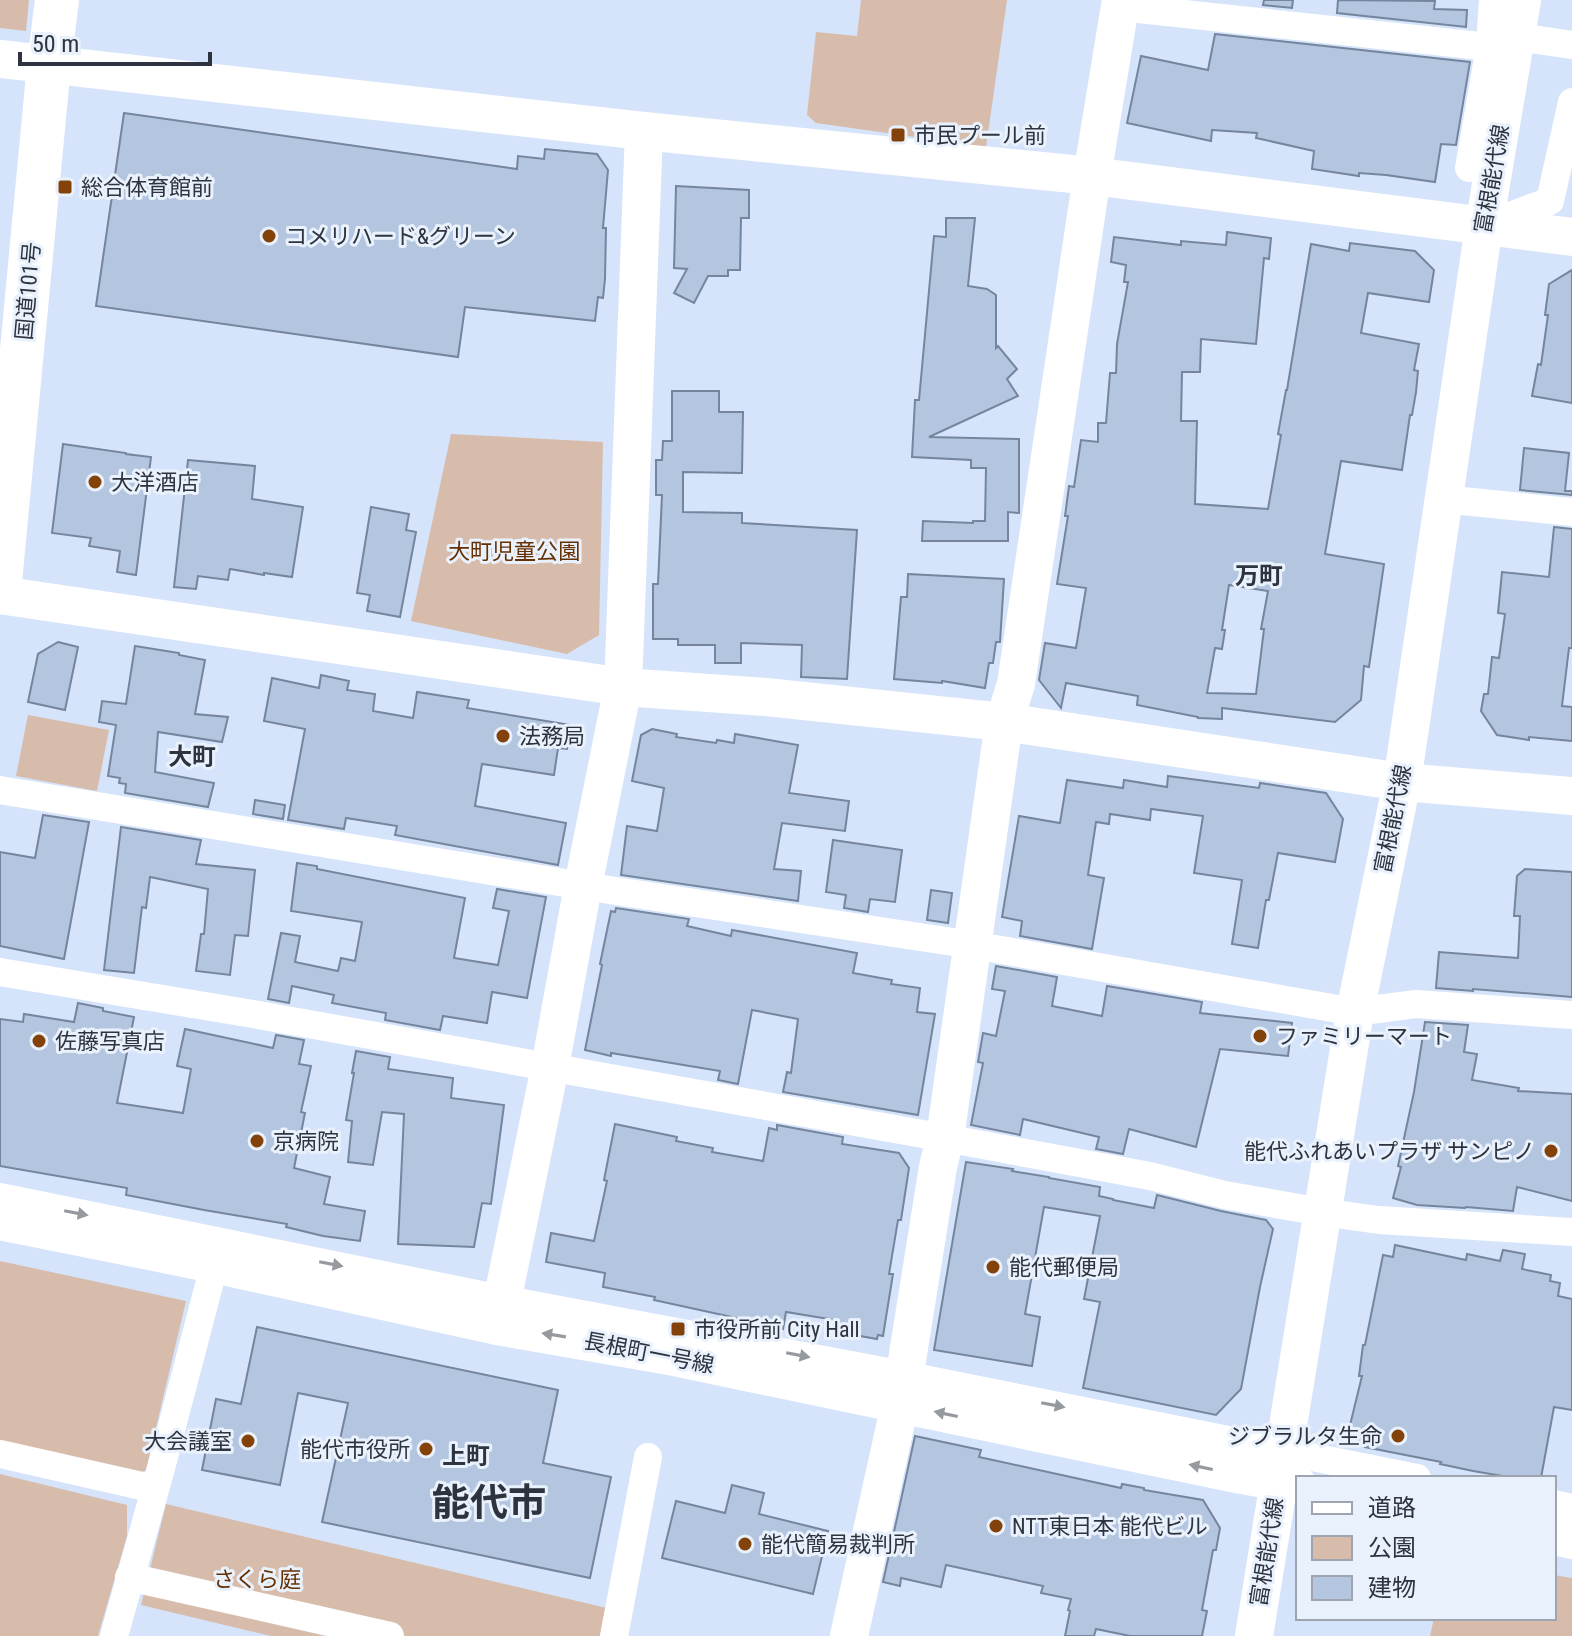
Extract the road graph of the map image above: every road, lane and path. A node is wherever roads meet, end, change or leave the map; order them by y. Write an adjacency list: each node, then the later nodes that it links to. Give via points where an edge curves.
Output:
1 (57, 0): 8 (highway, 国道101号)
2 (1493, 0): 5 (street)
3 (1522, 0): 5 (street, 富根能代線)
4 (1120, 3): 5 (street); 12 (street)
5 (1504, 42): 6 (street); 11 (street); 13 (street, 富根能代線)
6 (1572, 45)
7 (0, 59): 8 (street)
8 (49, 65): 10 (street); 17 (highway, 国道101号)
9 (1572, 102): 13 (street, via 1550,201)
10 (644, 131): 12 (street); 19 (street)
11 (1469, 168)
12 (1092, 176): 13 (street); 20 (street, via 1016,684)
13 (1484, 226): 14 (street); 15 (street, 富根能代線)
14 (1572, 237)
15 (1442, 499): 16 (street); 21 (street, 富根能代線)
16 (1572, 512)
17 (0, 582)
18 (0, 595): 19 (street)
19 (623, 687): 20 (street); 24 (street)
20 (1004, 722): 21 (street); 25 (street)
21 (1402, 782): 23 (street); 27 (street, 富根能代線)
22 (0, 790): 24 (street)
23 (1572, 796)
24 (583, 886): 25 (street); 29 (street)
25 (973, 945): 27 (street); 30 (street)
26 (0, 972): 29 (street)
27 (1355, 1012): 28 (street, via 1416,1004); 32 (street, 富根能代線)
28 (1572, 1015)
29 (550, 1067): 30 (street); 36 (street)
30 (945, 1138): 32 (street); 37 (street)
31 (0, 1197): 35 (street, one-way to 35)
32 (1321, 1212): 34 (street); 40 (street, 富根能代線)
33 (0, 1221): 35 (street, 長根町一号線)
34 (1572, 1232)
35 (217, 1253): 36 (street, 長根町一号線); 42 (street)
36 (499, 1312): 37 (street, 長根町一号線, via 669,1356)
37 (902, 1390): 40 (street, 長根町一号線); 47 (street)
38 (0, 1454): 42 (street)
39 (648, 1457): 46 (street)
40 (1286, 1473): 41 (street); 48 (street, 富根能代線)
41 (1365, 1476)
42 (155, 1489): 43 (street)
43 (129, 1577): 44 (street); 45 (street)
44 (114, 1636)
45 (390, 1636)
46 (614, 1636)
47 (849, 1636)
48 (1254, 1636)

